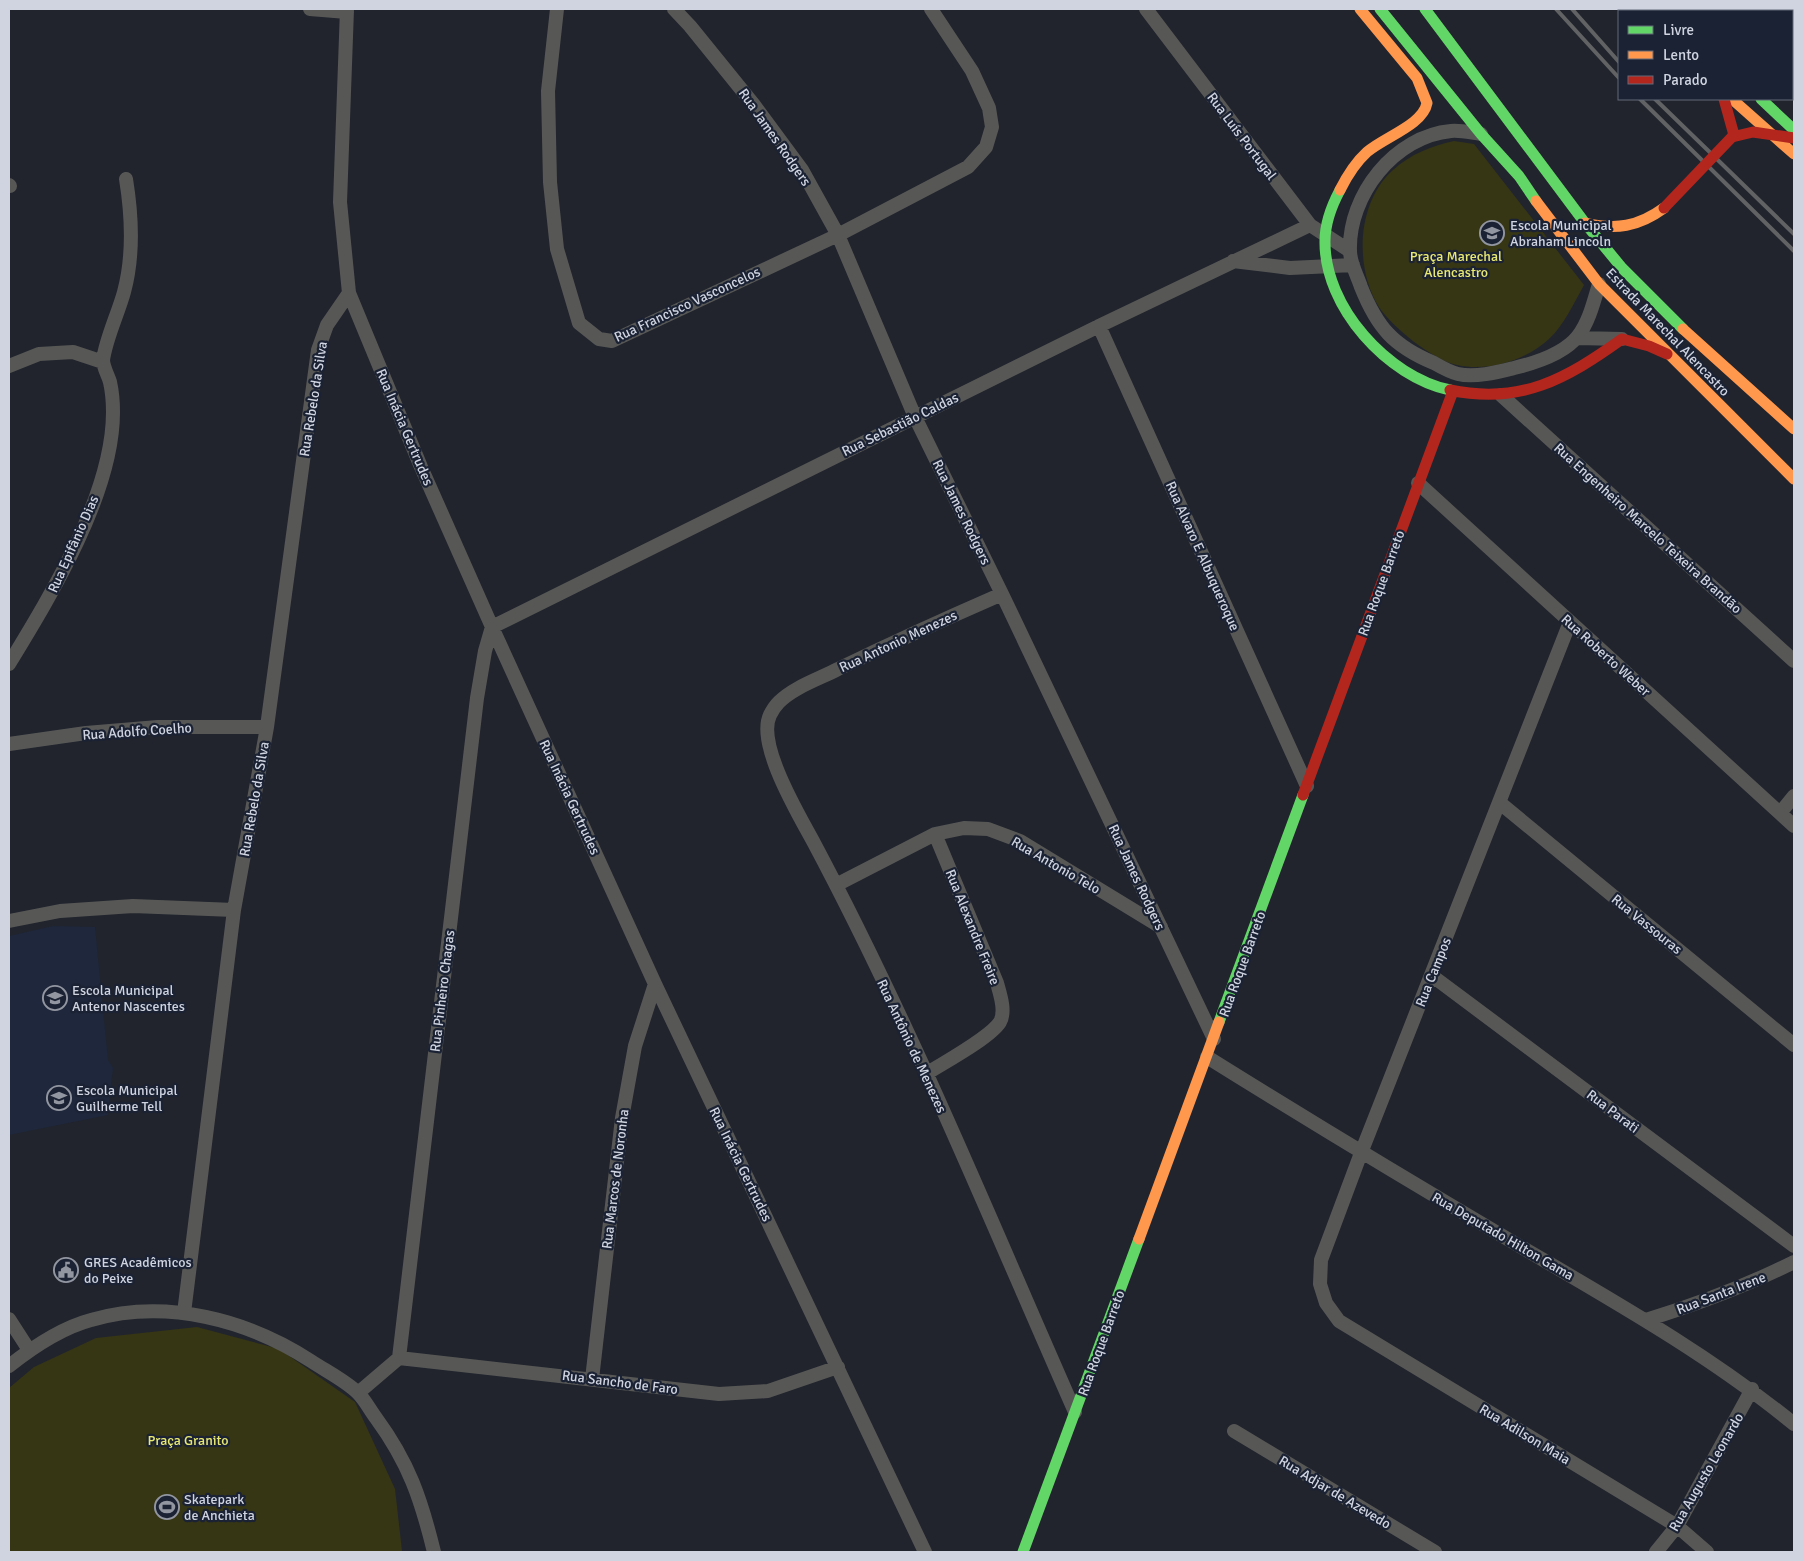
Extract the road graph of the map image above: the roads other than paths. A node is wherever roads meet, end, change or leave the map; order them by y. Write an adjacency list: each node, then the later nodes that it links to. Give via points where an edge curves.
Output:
1 (310, 9): 9 (street)
2 (557, 9): 22 (street, Rua Francisco Vasconcelos, via 548,91 550,182 558,249 572,304 579,323 588,332 598,339 612,341)
3 (674, 9): 22 (street, Rua James Rodgers, via 754,105 802,170)
4 (931, 9): 22 (street, Rua Francisco Vasconcelos, via 972,71 989,108 992,127 986,147 968,166)
5 (1146, 9): 21 (street, Rua Luís Portugal)
6 (1360, 9): 23 (street, via 1417,78 1427,101 1422,115 1377,144 1357,162 1330,210)
7 (1380, 9): 15 (street, Estrada Marechal Alencastro)
8 (1425, 9): 20 (street, Estrada Marechal Alencastro)
9 (347, 10): 29 (street, Rua Inácia Gertrudes, via 340,202)
10 (1724, 100): 16 (street)
11 (1733, 100): 14 (street)
12 (1762, 100): 13 (street)
13 (1794, 130)
14 (1771, 132): 16 (street); 17 (street); 18 (street)
15 (1482, 134): 24 (street, via 1452,131 1426,138 1404,149 1380,170 1363,194 1354,215); 28 (street, Estrada Marechal Alencastro, via 1519,176)
16 (1733, 136): 20 (street, bridge, via 1664,208 1646,222 1618,229)
17 (1794, 138)
18 (1794, 154)
19 (126, 179): 34 (street, via 132,220 131,249 125,289)
20 (1585, 223): 40 (street, Estrada Marechal Alencastro, via 1656,304)
21 (1310, 225): 23 (street, Rua Luís Portugal); 25 (street, Rua Sebastião Caldas)
22 (838, 235): 39 (street, Rua James Rodgers)
23 (1324, 236): 24 (street, Rua Luís Portugal); 27 (street)
24 (1350, 251): 26 (street)
25 (1232, 261): 27 (street, via 1271,267); 30 (street, Rua Sebastião Caldas)
26 (1353, 265): 27 (street); 36 (street, via 1370,312 1385,333 1408,351)
27 (1328, 266): 37 (street, via 1337,296 1351,321 1367,340 1411,375)
28 (1599, 284): 31 (street, via 1584,328); 33 (street, Estrada Marechal Alencastro)
29 (349, 293): 45 (street, Rua Inácia Gertrudes); 49 (street, Rua Rebelo da Silva, via 327,325 318,350)
30 (1099, 326): 39 (street, Rua Sebastião Caldas); 51 (street, Rua Alvaro E Albuqueroque)
31 (1577, 338): 32 (street); 36 (street, via 1556,353 1529,365 1495,373)
32 (1622, 339): 33 (street); 38 (street, via 1550,383 1528,391)
33 (1667, 354): 41 (street, Estrada Marechal Alencastro)
34 (103, 362): 35 (street, via 73,352 39,354); 47 (street, Rua Epifânio Dias, via 110,384 113,412 97,491 50,597)
35 (9, 366)
36 (1459, 374): 37 (street, Rua Roque Barreto)
37 (1453, 391): 38 (street, via 1476,396); 42 (street, Rua Roque Barreto)
38 (1501, 395): 46 (street, Rua Engenheiro Marcelo Teixeira Brandão)
39 (915, 417): 43 (street, Rua James Rodgers); 45 (street, Rua Sebastião Caldas)
40 (1794, 429)
41 (1794, 479)
42 (1418, 483): 44 (street, Rua Roberto Weber); 51 (street, Rua Roque Barreto)
43 (1002, 594): 48 (street, Rua Antonio Menezes); 60 (street, Rua James Rodgers)
44 (1570, 622): 53 (street, Rua Campos); 54 (street, Rua Roberto Weber)
45 (492, 626): 62 (street, Rua Inácia Gertrudes); 75 (street, Rua Pinheiro Chagas, via 484,651 477,698)
46 (1794, 661)
47 (9, 664)
48 (795, 690): 57 (street, Rua Antônio de Menezes, via 778,702 769,717 766,732 770,750 792,802)
49 (267, 727): 50 (street, Rua Adolfo Coelho, via 158,727); 58 (street, Rua Rebelo da Silva)
50 (9, 744)
51 (1307, 786): 63 (street, Rua Roque Barreto)
52 (1794, 796): 54 (street)
53 (1500, 803): 61 (street, Rua Campos); 64 (street, Rua Vassouras)
54 (1780, 813): 55 (street, Rua Roberto Weber)
55 (1794, 826)
56 (935, 834): 57 (street, Rua Antonio Telo); 60 (street, Rua Antonio Telo, via 964,828 988,829 1020,841); 66 (street, Rua Alexandre Freire, via 997,983 1002,1004 1000,1021 989,1033)
57 (836, 885): 66 (street, Rua Antônio de Menezes)
58 (234, 910): 59 (street, via 133,906 60,911); 70 (street, Rua Rebelo da Silva)
59 (9, 921)
60 (1161, 927): 63 (street, Rua James Rodgers)
61 (1432, 975): 67 (street, Rua Campos); 68 (street, Rua Parati)
62 (655, 984): 77 (street, Rua Inácia Gertrudes); 78 (street, Rua Marcos de Noronha, via 635,1046 622,1118)
63 (1214, 1039): 65 (street, Rua Roque Barreto)
64 (1794, 1045)
65 (1207, 1057): 67 (street, Rua Deputado Hilton Gama); 81 (street, Rua Roque Barreto)
66 (926, 1074): 81 (street, Rua Antônio de Menezes)
67 (1361, 1153): 72 (street, Rua Deputado Hilton Gama); 73 (street, Rua Campos, via 1321,1260 1320,1284 1326,1303)
68 (1794, 1246)
69 (1794, 1262): 72 (street, Rua Santa Irene, via 1712,1299)
70 (184, 1313): 74 (street, via 152,1311 91,1320 58,1333); 80 (street, via 258,1332 291,1348)
71 (9, 1319): 74 (street)
72 (1646, 1320): 79 (street, Rua Deputado Hilton Gama)
73 (1339, 1321): 84 (street, Rua Adilson Maia)
74 (29, 1350): 76 (street)
75 (399, 1358): 78 (street, Rua Sancho de Faro); 80 (street)
76 (9, 1366)
77 (838, 1367): 78 (street, Rua Sancho de Faro, via 768,1391 719,1394); 86 (street, Rua Inácia Gertrudes)
78 (592, 1379)
79 (1752, 1390): 82 (street, Rua Deputado Hilton Gama); 84 (street, Rua Augusto Leonardo)
80 (358, 1393): 85 (street, via 411,1474 422,1502)
81 (1076, 1412): 87 (street, Rua Roque Barreto)
82 (1794, 1424)
83 (1234, 1431): 88 (street, Rua Adjar de Azevedo)
84 (1677, 1526): 89 (street, Rua Augusto Leonardo); 90 (street, Rua Adilson Maia)
85 (434, 1552)
86 (925, 1552)
87 (1023, 1552)
88 (1435, 1552)
89 (1656, 1552)
90 (1707, 1552)

